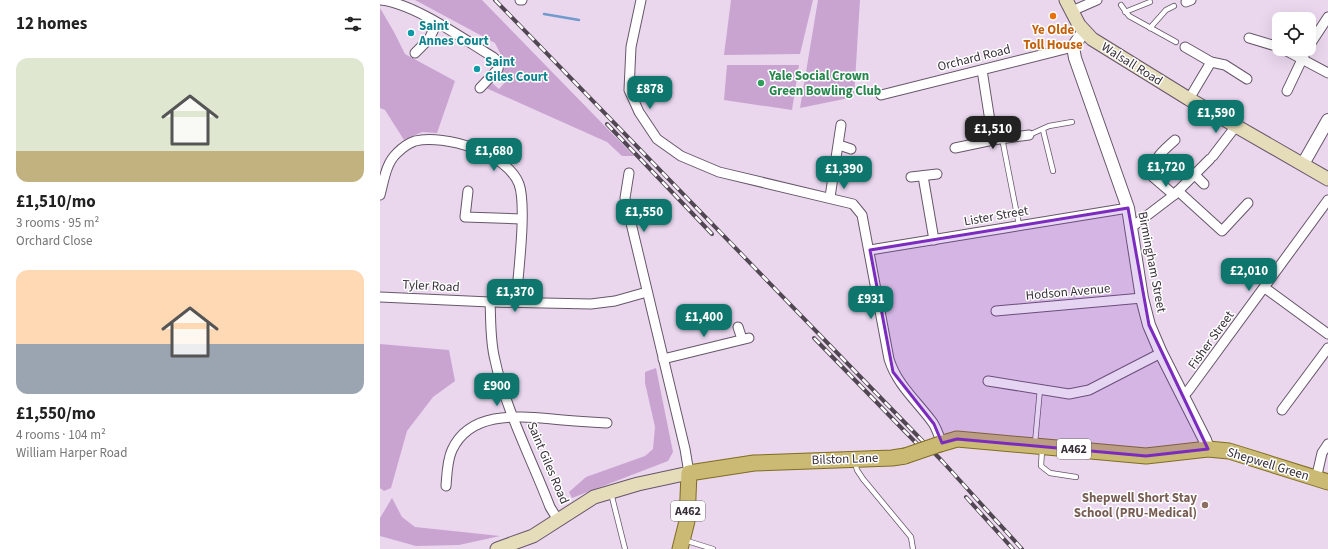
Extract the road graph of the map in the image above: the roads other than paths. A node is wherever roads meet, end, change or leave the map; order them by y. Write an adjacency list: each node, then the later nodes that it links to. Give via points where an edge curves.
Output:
1 (380, 0): 10 (street, via 404,6)
2 (641, 0): 53 (street, via 631,47 629,90 639,112 657,138 681,156 719,172)
3 (1097, 0): 6 (street)
4 (1150, 2): 8 (lane)
5 (1121, 5): 8 (lane)
6 (1069, 6): 12 (main road, Walsall Road)
7 (1174, 6): 11 (lane, via 1166,10)
8 (1125, 12): 11 (lane)
9 (1328, 16): 13 (street)
10 (437, 24): 19 (street); 26 (street, via 499,63 495,74)
11 (1150, 28): 15 (lane)
12 (1084, 31): 17 (street); 29 (main road, Walsall Road, via 1092,40)
13 (1316, 35)
14 (1249, 38): 16 (street)
15 (1176, 42)
16 (1272, 45)
17 (1074, 47): 23 (street, Orchard Road); 56 (street, Birmingham Street, via 1081,76)
18 (1185, 47): 22 (street)
19 (415, 53)
20 (1298, 56): 21 (street)
21 (1302, 58): 24 (street); 27 (street)
22 (1211, 62): 25 (street, via 1225,66); 29 (street)
23 (982, 70): 28 (street, Orchard Road); 36 (street)
24 (1328, 73)
25 (1247, 79)
26 (480, 88)
27 (1287, 91)
28 (882, 95)
29 (1189, 99): 33 (main road, Walsall Road)
30 (1328, 120): 41 (street)
31 (1072, 122): 34 (lane, via 1049,126)
32 (841, 125): 38 (street)
33 (1236, 126): 41 (main road, Walsall Road); 45 (street)
34 (1043, 130): 35 (lane); 42 (lane)
35 (1029, 135): 36 (street)
36 (998, 139): 39 (street); 58 (lane)
37 (1175, 140): 51 (street, via 1158,156 1153,165 1153,177)
38 (838, 145): 40 (street); 53 (street)
39 (955, 148)
40 (851, 149)
41 (1302, 164): 48 (main road, Walsall Road)
42 (1053, 171)
43 (629, 173): 63 (street, via 625,198)
44 (936, 174): 46 (street)
45 (1195, 175): 49 (street); 51 (street)
46 (923, 176): 47 (street); 60 (street)
47 (911, 177)
48 (1328, 179)
49 (1204, 184)
50 (468, 191): 57 (street, via 465,217)
51 (1176, 193): 55 (street, via 1222,231); 59 (street)
52 (380, 194): 57 (street, via 388,164 397,152 413,142 431,140 469,146 512,172 522,193)
53 (830, 197): 61 (street, via 853,204 862,215)
54 (1328, 200): 62 (street, Fisher Street)
55 (1248, 203)
56 (1128, 208): 58 (street, Lister Street); 59 (street, Birmingham Street)
57 (521, 219): 67 (street)
58 (1019, 225): 60 (street, Lister Street)
59 (1132, 227): 65 (street, Birmingham Street)
60 (934, 240): 61 (street, Lister Street)
61 (870, 250): 80 (street, via 893,372 934,424)
62 (1265, 288): 70 (street); 76 (street, Fisher Street)
63 (647, 292): 67 (street, Tyler Road, via 615,302 591,304); 73 (street)
64 (380, 297): 66 (street, Tyler Road)
65 (1142, 298): 68 (street, Hodson Avenue); 72 (street, Birmingham Street, via 1149,325)
66 (490, 302): 67 (street, Tyler Road); 78 (street, Saint Giles Road, via 494,359)
67 (516, 302)
68 (996, 311)
69 (738, 327): 73 (street, via 745,338)
70 (1328, 334)
71 (1328, 348): 77 (street)
72 (1161, 353): 75 (street, via 1088,390 1068,394); 76 (street, Birmingham Street)
73 (663, 358): 85 (street)
74 (988, 381): 75 (street)
75 (1040, 389): 82 (lane)
76 (1183, 396): 83 (street, Birmingham Street)
77 (1282, 410)
78 (514, 416): 79 (street, Saint Giles Road); 88 (street, Saint Giles Road, via 492,418 475,425 463,434 451,451); 90 (street, Saint Giles Road, via 550,507)
79 (607, 423)
80 (941, 444): 82 (main road, Bilston Lane / A462, via 957,440); 84 (main road, Bilston Lane / A462, bridge, via 905,456)
81 (1328, 444): 87 (street, via 1322,453)
82 (1039, 446): 83 (main road, Bilston Lane / A462, via 1146,456); 86 (lane, via 1041,466 1050,473)
83 (1208, 449): 87 (main road, Shepwell Green / A462, via 1244,454)
84 (854, 459): 85 (main road, Bilston Lane / A462, via 754,463); 95 (lane, via 857,470 911,537)
85 (689, 472): 89 (main road, Bilston Lane); 91 (main road, A462, via 688,515)
86 (1076, 477)
87 (1322, 481)
88 (446, 486)
89 (611, 493): 90 (main road, Bilston Lane, via 594,497); 93 (lane)
90 (558, 520): 92 (main road, Bilston Lane, via 524,541)
91 (680, 546): 94 (lane)
92 (497, 549)
93 (625, 549)
94 (713, 549)
95 (913, 549)

